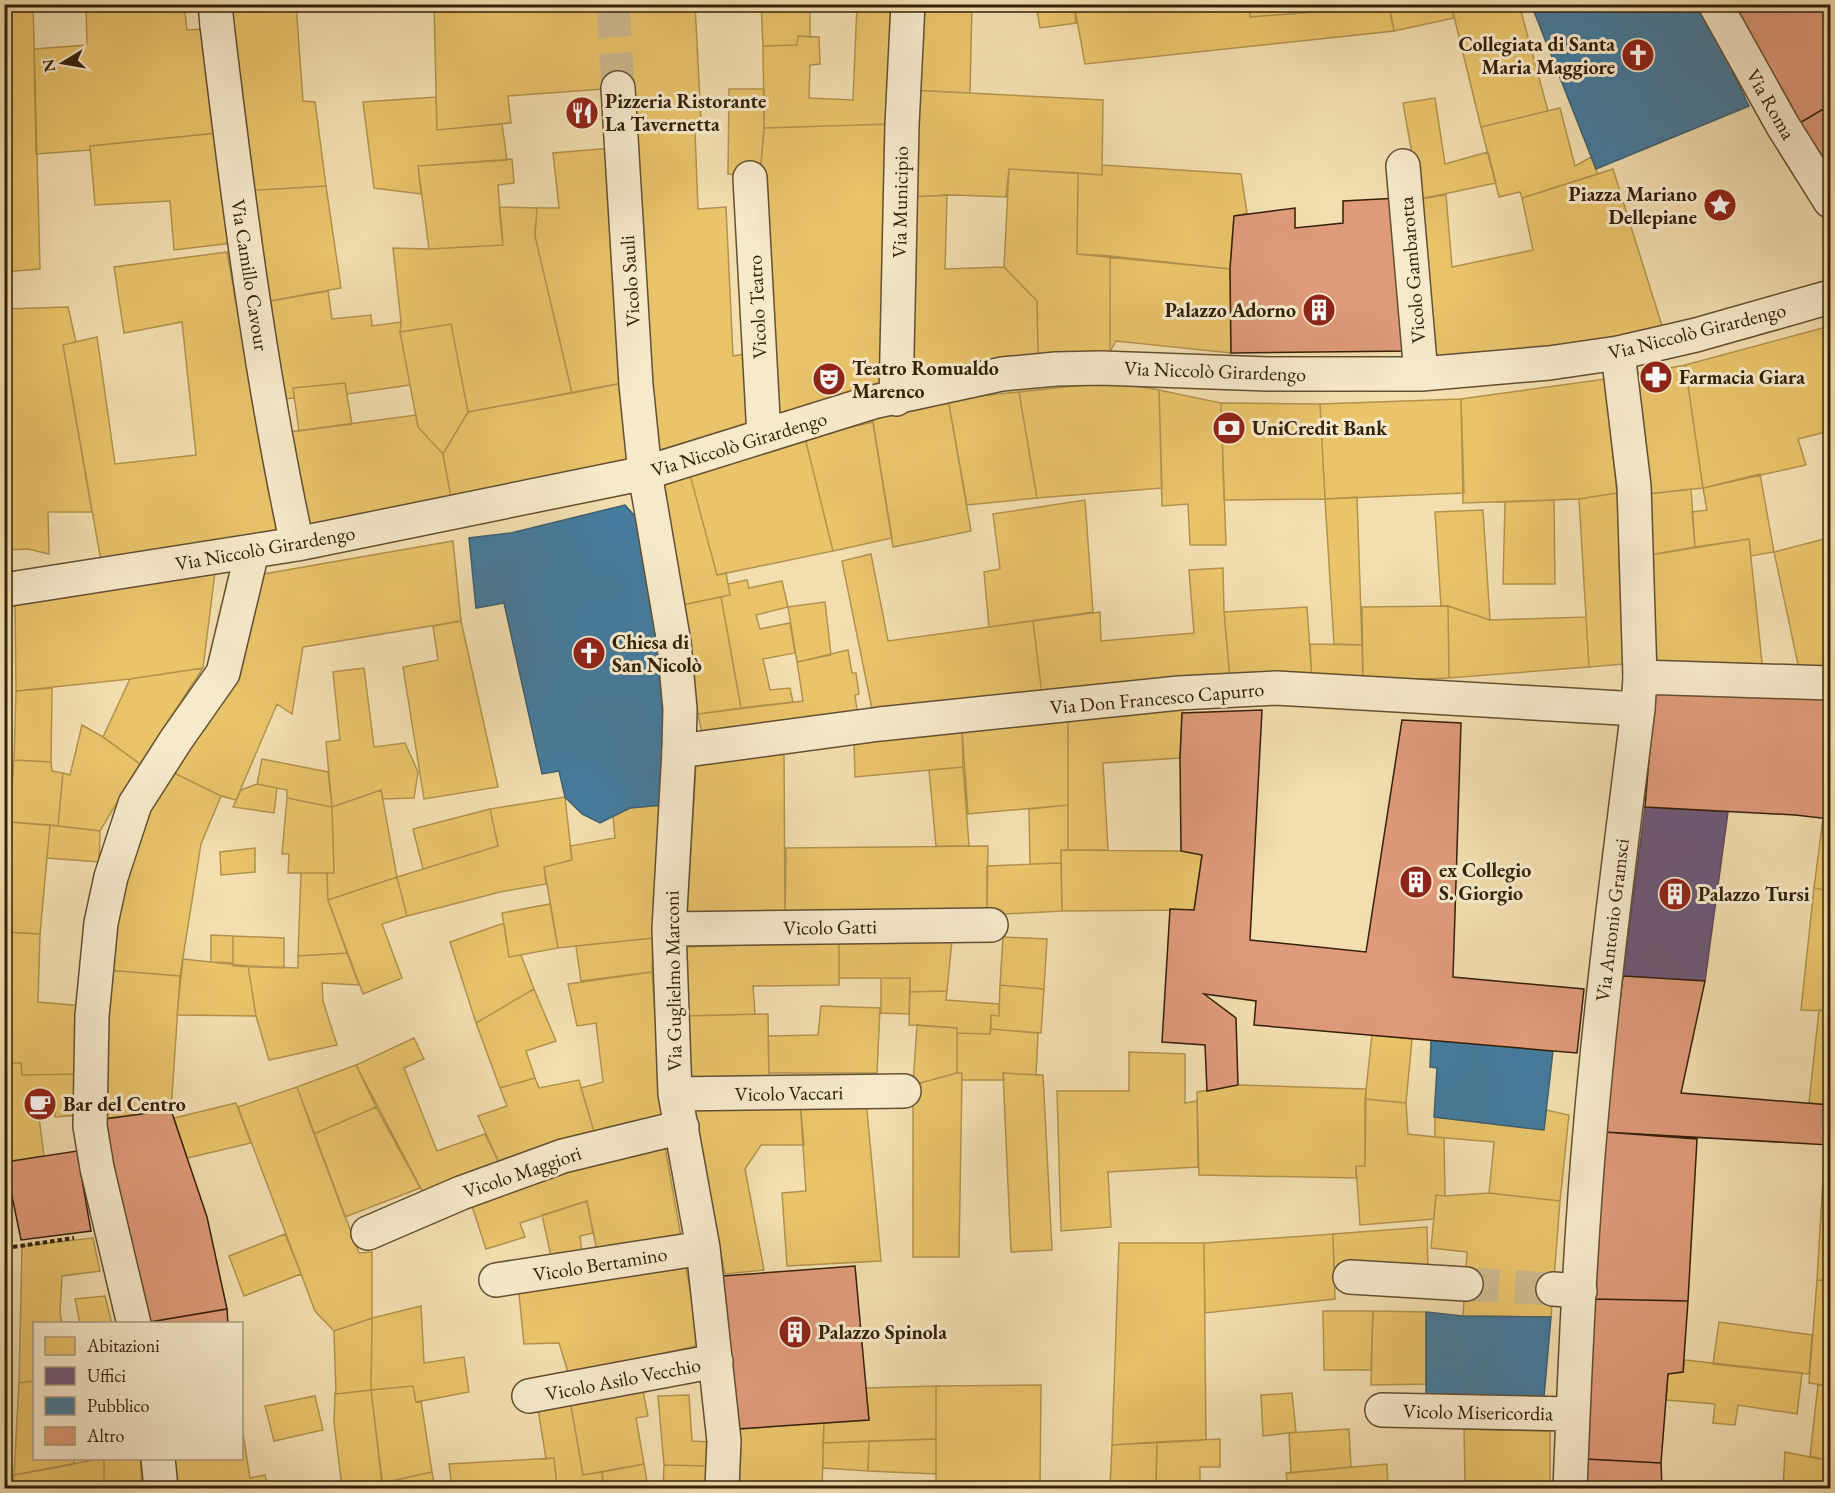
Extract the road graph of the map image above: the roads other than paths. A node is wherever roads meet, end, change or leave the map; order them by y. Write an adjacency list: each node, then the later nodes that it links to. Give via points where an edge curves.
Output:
1 (908, 4): 11 (street, Via Municipio)
2 (1715, 4): 7 (street, Via Roma)
3 (216, 15): 14 (street, Via Camillo Cavour, via 235,178)
4 (618, 88): 13 (street, Vicolo Sauli)
5 (1403, 166): 10 (street, Vicolo Gambarotta)
6 (750, 178): 12 (street, Vicolo Teatro)
7 (1830, 201)
8 (1830, 297): 9 (street, Via Niccolò Girardengo)
9 (1618, 353): 10 (street, Via Niccolò Girardengo); 17 (street, Via Antonio Gramsci, via 1634,486)
10 (1420, 374): 11 (street, Via Niccolò Girardengo, via 1056,369 1002,374)
11 (896, 399): 12 (street, Via Niccolò Girardengo, via 873,402)
12 (764, 436): 13 (street, Via Niccolò Girardengo)
13 (645, 473): 14 (street, Via Niccolò Girardengo); 20 (street, Via Guglielmo Marconi, via 674,643 680,709)
14 (297, 544): 15 (street, Via Niccolò Girardengo)
15 (252, 552): 16 (street, Via Niccolò Girardengo); 31 (street, via 223,673 135,804 111,877 101,923 92,1016 90,1126)
16 (4, 590)
17 (1640, 676): 18 (street); 19 (street, Via Antonio Gramsci)
18 (1830, 683)
19 (1638, 709): 20 (street, Via Don Francesco Capurro, via 1276,688 1167,694 880,724); 35 (street, Via Antonio Gramsci, via 1604,980 1591,1122 1566,1290)
20 (678, 751): 22 (street, Via Guglielmo Marconi)
21 (991, 925): 22 (street, Vicolo Gatti)
22 (669, 929): 24 (street, Via Guglielmo Marconi)
23 (904, 1091): 24 (street, Vicolo Vaccari)
24 (675, 1094): 25 (street, Via Guglielmo Marconi)
25 (682, 1127): 26 (street, Vicolo Maggiori, via 563,1156 461,1193); 27 (street, Via Guglielmo Marconi)
26 (368, 1233)
27 (703, 1248): 29 (street, Vicolo Bertamino); 32 (street, Via Guglielmo Marconi)
28 (1350, 1277): 30 (street)
29 (496, 1280)
30 (1466, 1284)
31 (134, 1322)
32 (716, 1361): 33 (street, Vicolo Asilo Vecchio); 38 (street, Via Guglielmo Marconi, via 724,1441)
33 (529, 1396)
34 (1382, 1410): 35 (street, Vicolo Misericordia)
35 (1573, 1414): 39 (street, Via Antonio Gramsci)
36 (158, 1460): 37 (street)
37 (161, 1488)
38 (722, 1488)
39 (1570, 1488)

